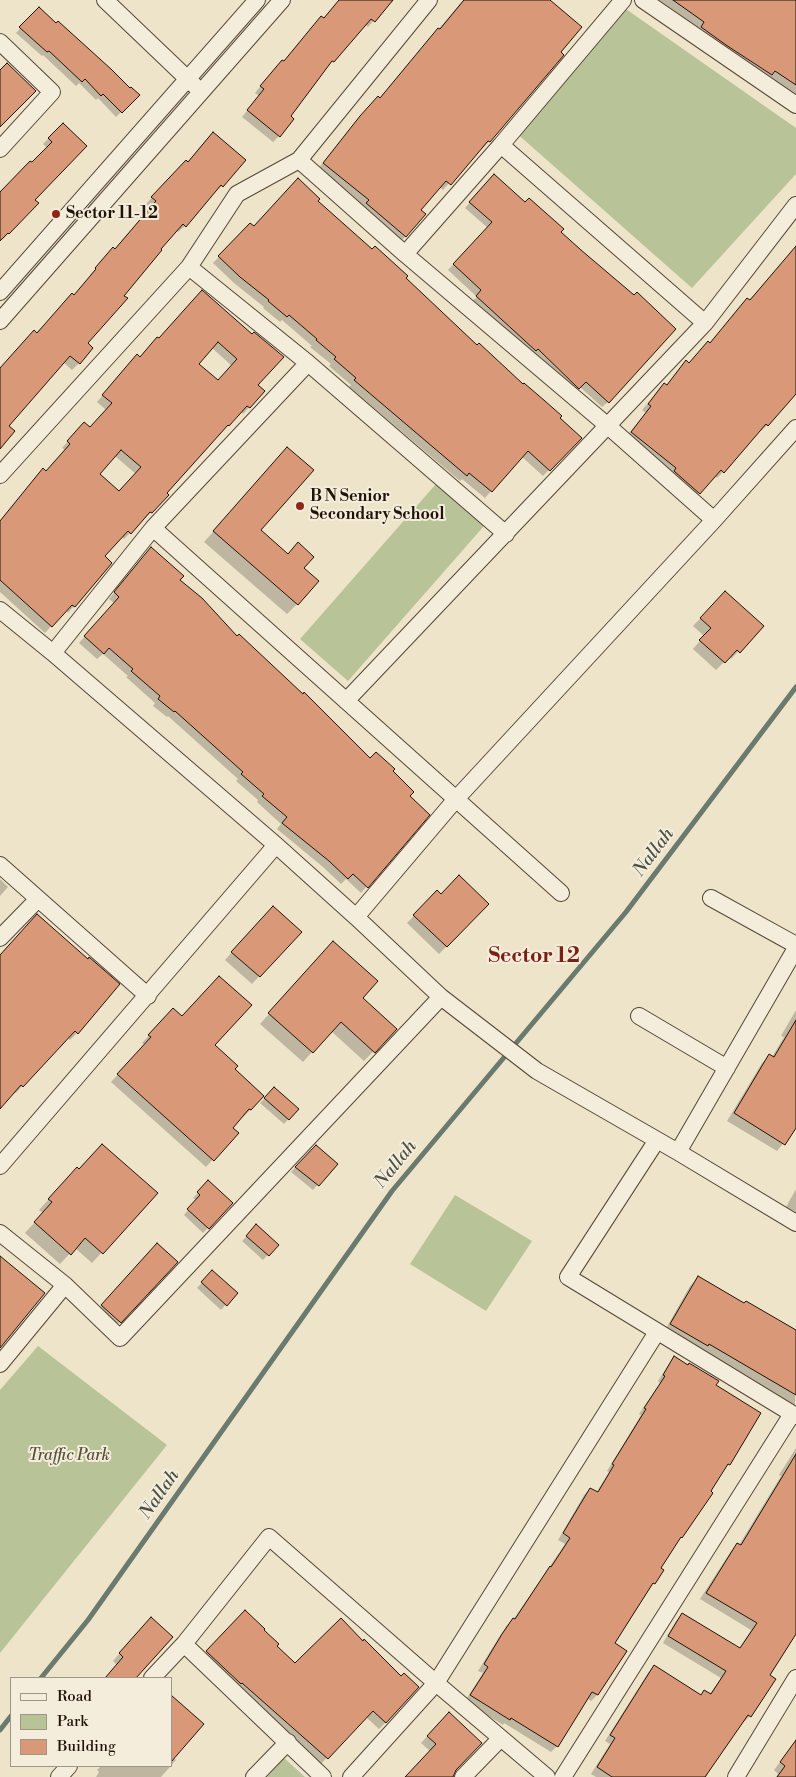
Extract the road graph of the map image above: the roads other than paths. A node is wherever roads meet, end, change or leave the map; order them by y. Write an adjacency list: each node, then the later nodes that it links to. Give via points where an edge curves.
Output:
1 (105, 0): 8 (street)
2 (257, 0): 8 (street)
3 (282, 0): 9 (street)
4 (429, 0): 13 (street)
5 (623, 0): 11 (street)
6 (643, 0): 10 (street)
7 (0, 42): 12 (street, via 52,92)
8 (187, 79): 9 (street); 17 (street)
9 (201, 92): 18 (street)
10 (796, 104)
11 (502, 145): 15 (street); 19 (street)
12 (0, 148)
13 (300, 160): 15 (street); 16 (street, via 237,194)
14 (796, 205): 19 (street)
15 (405, 254): 21 (street)
16 (189, 266): 20 (street); 23 (street)
17 (0, 292)
18 (0, 321)
19 (705, 322): 21 (street)
20 (308, 364): 25 (street); 26 (street)
21 (608, 426): 24 (street); 26 (street)
22 (796, 428): 24 (street)
23 (0, 475)
24 (714, 520): 30 (street)
25 (153, 528): 28 (street); 29 (street)
26 (506, 534): 29 (street)
27 (0, 610): 28 (street)
28 (53, 653): 31 (street)
29 (346, 701): 30 (street)
30 (456, 799): 33 (street); 36 (street)
31 (276, 845): 36 (street); 39 (street)
32 (0, 865): 35 (street)
33 (561, 893)
34 (711, 898): 38 (street)
35 (38, 899): 37 (street); 39 (street)
36 (356, 917): 40 (street)
37 (0, 938)
38 (796, 947): 42 (street)
39 (148, 996): 45 (street)
40 (441, 997): 43 (street, via 537,1071); 48 (street, via 120,1338)
41 (639, 1016): 42 (street)
42 (727, 1068): 44 (street)
43 (657, 1140): 44 (street); 49 (street, via 568,1277)
44 (678, 1152): 46 (street)
45 (0, 1166)
46 (796, 1223)
47 (0, 1233): 48 (street)
48 (65, 1285): 50 (street)
49 (657, 1332): 51 (street); 55 (street)
50 (0, 1364)
51 (794, 1415): 65 (street)
52 (184, 1644): 53 (street); 55 (street, via 269,1537); 57 (street)
53 (153, 1677)
54 (796, 1678): 66 (street)
55 (436, 1683): 56 (street); 62 (street)
56 (500, 1738): 63 (street); 64 (street)
57 (288, 1742): 60 (street); 61 (street)
58 (68, 1767): 59 (street)
59 (59, 1777)
60 (254, 1777)
61 (323, 1777)
62 (351, 1777)
63 (464, 1777)
64 (547, 1777)
65 (563, 1777)
66 (736, 1777)

